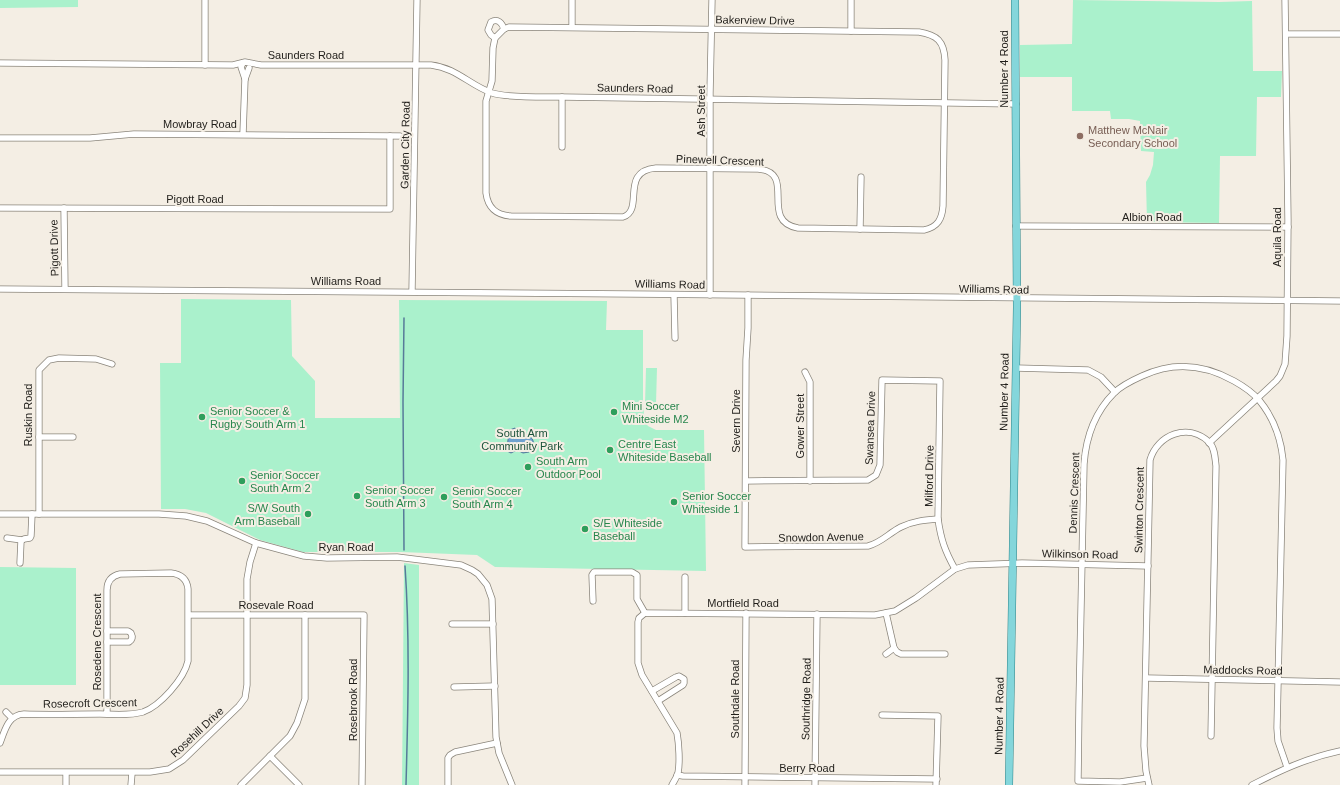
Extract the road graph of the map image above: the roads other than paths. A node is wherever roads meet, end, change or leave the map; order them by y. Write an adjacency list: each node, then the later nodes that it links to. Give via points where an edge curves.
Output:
1 (205, 0): 16 (street)
2 (417, 0): 17 (street, Garden City Road)
3 (572, 0): 8 (street)
4 (712, 0): 10 (street, Ash Street)
5 (852, 0): 11 (street)
6 (1015, 0): 23 (main road, Number 4 Road)
7 (1285, 0): 12 (street, Aquila Road)
8 (572, 27): 9 (street, Bakerview Drive); 10 (street, Bakerview Drive)
9 (504, 29): 14 (street); 14 (street, Bakerview Drive, via 496,20 491,22 488,30)
10 (712, 29): 11 (street, Bakerview Drive); 21 (street, Ash Street)
11 (852, 31): 22 (street, Bakerview Drive, via 919,32 935,36 945,56)
12 (1286, 34): 13 (street); 35 (street, Aquila Road)
13 (1340, 34)
14 (495, 38): 19 (street, Bakerview Drive, via 492,82)
15 (0, 63): 16 (street, Saunders Road)
16 (205, 65): 18 (street, Saunders Road)
17 (416, 65): 18 (street, Saunders Road); 19 (street, Saunders Road, via 435,65 448,69); 39 (street, Garden City Road)
18 (245, 67): 24 (street)
19 (488, 92): 20 (street, Saunders Road); 29 (street, Pinewell Crescent, via 486,193 492,210 501,215 623,217 631,210 636,179 646,170)
20 (562, 97): 21 (street, Saunders Road); 28 (street)
21 (710, 99): 22 (street, Saunders Road); 29 (street, Ash Street)
22 (945, 103): 23 (street, Saunders Road); 36 (street, Pinewell Crescent, via 943,206 938,222 924,230)
23 (1016, 104): 34 (main road, Number 4 Road)
24 (243, 134): 25 (street, Mowbray Road); 27 (street, Mowbray Road)
25 (390, 136): 26 (street, Mowbray Road); 33 (street, Garden City Road)
26 (400, 136)
27 (0, 138)
28 (562, 147)
29 (711, 169): 36 (street, Pinewell Crescent, via 758,169 770,172 778,183 780,216 792,227); 41 (street, Ash Street)
30 (861, 177): 36 (street)
31 (0, 208): 32 (street, Pigott Road)
32 (64, 208): 33 (street, Pigott Road); 38 (street, Pigott Drive)
33 (390, 209)
34 (1016, 226): 35 (street, Albion Road); 43 (main road, Number 4 Road)
35 (1288, 227): 44 (street, Aquila Road)
36 (860, 229)
37 (0, 289): 38 (street, Williams Road)
38 (64, 289): 39 (street, Williams Road)
39 (412, 291): 40 (street, Williams Road)
40 (674, 295): 41 (street, Williams Road); 46 (street)
41 (710, 295): 42 (street, Williams Road)
42 (748, 296): 43 (street, Williams Road); 56 (street, Severn Drive)
43 (1017, 299): 44 (street, Williams Road); 48 (main road, Number 4 Road)
44 (1287, 300): 45 (street, Williams Road); 52 (street, Aquila Road, via 1287,336 1283,370 1276,381)
45 (1340, 301)
46 (675, 338)
47 (112, 364): 54 (street, Ruskin Road, via 96,359 59,358 45,363 39,370)
48 (1016, 368): 51 (street, via 1088,370 1101,377); 67 (main road, Number 4 Road)
49 (805, 372): 57 (street, Gower Street, via 810,382)
50 (940, 381): 57 (street, Swansea Drive, via 882,380 880,465 876,475 863,481); 61 (street, Milford Drive)
51 (1114, 392): 52 (street, Dennis Crescent, via 1149,373 1169,367 1190,366 1213,370); 68 (street, Dennis Crescent, via 1094,422 1086,443)
52 (1258, 398): 55 (street, Aquila Road); 92 (street, Dennis Crescent, via 1274,426 1282,448 1283,460)
53 (73, 436): 54 (street)
54 (39, 437): 60 (street, Ruskin Road)
55 (1209, 443): 69 (street, Swinton Crescent, via 1193,434 1180,433 1164,438 1151,454); 91 (street, via 1214,452 1216,466)
56 (746, 481): 57 (street, Swansea Drive); 65 (street, Severn Drive)
57 (810, 481)
58 (0, 514): 59 (street, Ryan Road)
59 (32, 514): 60 (street, Ryan Road); 63 (street, via 31,537)
60 (39, 514): 64 (street, Ryan Road, via 186,516 207,520)
61 (938, 519): 65 (street, Snowdon Avenue, via 912,522 868,546); 70 (street, Milford Drive, via 945,549)
62 (7, 538): 63 (street)
63 (22, 540): 66 (street)
64 (256, 543): 82 (street, Rosehill Drive, via 248,574); 84 (street, Ryan Road, via 304,556 397,557 466,567 478,574 487,585 492,600)
65 (745, 547)
66 (20, 563)
67 (1013, 564): 68 (street, Wilkinson Road); 70 (street, Mortfield Road, via 975,564); 126 (main road, Number 4 Road)
68 (1082, 564): 69 (street, Wilkinson Road); 114 (street, Dennis Crescent, via 1078,781 1120,782)
69 (1148, 566): 90 (street, Swinton Crescent)
70 (955, 569): 77 (street, Mortfield Road, via 902,607)
71 (685, 577): 75 (street)
72 (187, 582): 79 (street, Rosecroft Crescent); 85 (street, Rosedene Crescent, via 181,576 173,574 114,576 108,582 107,588)
73 (593, 601): 74 (street, via 594,572 632,572 637,575 637,599)
74 (645, 613): 75 (street, Mortfield Road); 96 (street, via 638,622 638,662)
75 (685, 613): 76 (street, Mortfield Road)
76 (746, 613): 78 (street, Mortfield Road); 112 (street, Southdale Road)
77 (886, 613): 78 (street, Mortfield Road); 87 (street)
78 (817, 614): 113 (street, Southridge Road)
79 (189, 615): 82 (street, Rosevale Road); 99 (street, Rosecroft Crescent, via 188,661 179,682 147,710 131,714)
80 (305, 615): 81 (street, Rosevale Road); 82 (street, Rosevale Road); 106 (street, via 305,699 290,736)
81 (364, 615): 120 (street, Rosebrook Road)
82 (247, 616): 110 (street, Rosehill Drive, via 247,691 243,701 176,766 161,771)
83 (452, 624): 84 (street)
84 (493, 624): 94 (street, Ryan Road)
85 (107, 631): 86 (street, Rosedene Crescent); 86 (street, via 128,631 132,637 129,642)
86 (107, 642): 99 (street, Rosedene Crescent)
87 (894, 648): 88 (street); 89 (street, via 900,654)
88 (886, 654)
89 (945, 654)
90 (1146, 678): 91 (street, Maddocks Road); 114 (street, Swinton Crescent, via 1144,746)
91 (1212, 679): 92 (street, Maddocks Road); 102 (street)
92 (1278, 681): 93 (street, Maddocks Road); 107 (street, Dennis Crescent, via 1278,741)
93 (1340, 682)
94 (495, 686): 95 (street); 104 (street, Ryan Road)
95 (454, 687)
96 (652, 692): 97 (street); 97 (street, via 676,677 684,679 683,685)
97 (658, 701): 111 (street, via 677,733)
98 (6, 712): 101 (street)
99 (107, 714): 101 (street, Rosecroft Crescent, via 24,714)
100 (882, 715): 115 (street, via 938,716)
101 (12, 718): 103 (street)
102 (1211, 736)
103 (0, 743)
104 (497, 743): 121 (street, via 448,753); 122 (street, Ryan Road)
105 (1340, 751): 107 (street)
106 (270, 756): 118 (street); 119 (street)
107 (1287, 767): 128 (street)
108 (0, 772): 109 (street, Rosehill Drive)
109 (66, 773): 110 (street, Rosehill Drive); 116 (street)
110 (132, 773): 117 (street)
111 (677, 775): 112 (street, Berry Road); 123 (street)
112 (745, 777): 113 (street, Berry Road); 124 (street, Southdale Road)
113 (815, 778): 115 (street, Berry Road); 125 (street, Southridge Road)
114 (1147, 778): 127 (street, Swinton Crescent)
115 (937, 782)
116 (66, 785)
117 (132, 785)
118 (241, 785)
119 (299, 785)
120 (362, 785)
121 (448, 785)
122 (512, 785)
123 (672, 785)
124 (745, 785)
125 (815, 785)
126 (1009, 785)
127 (1149, 785)
128 (1252, 785)

